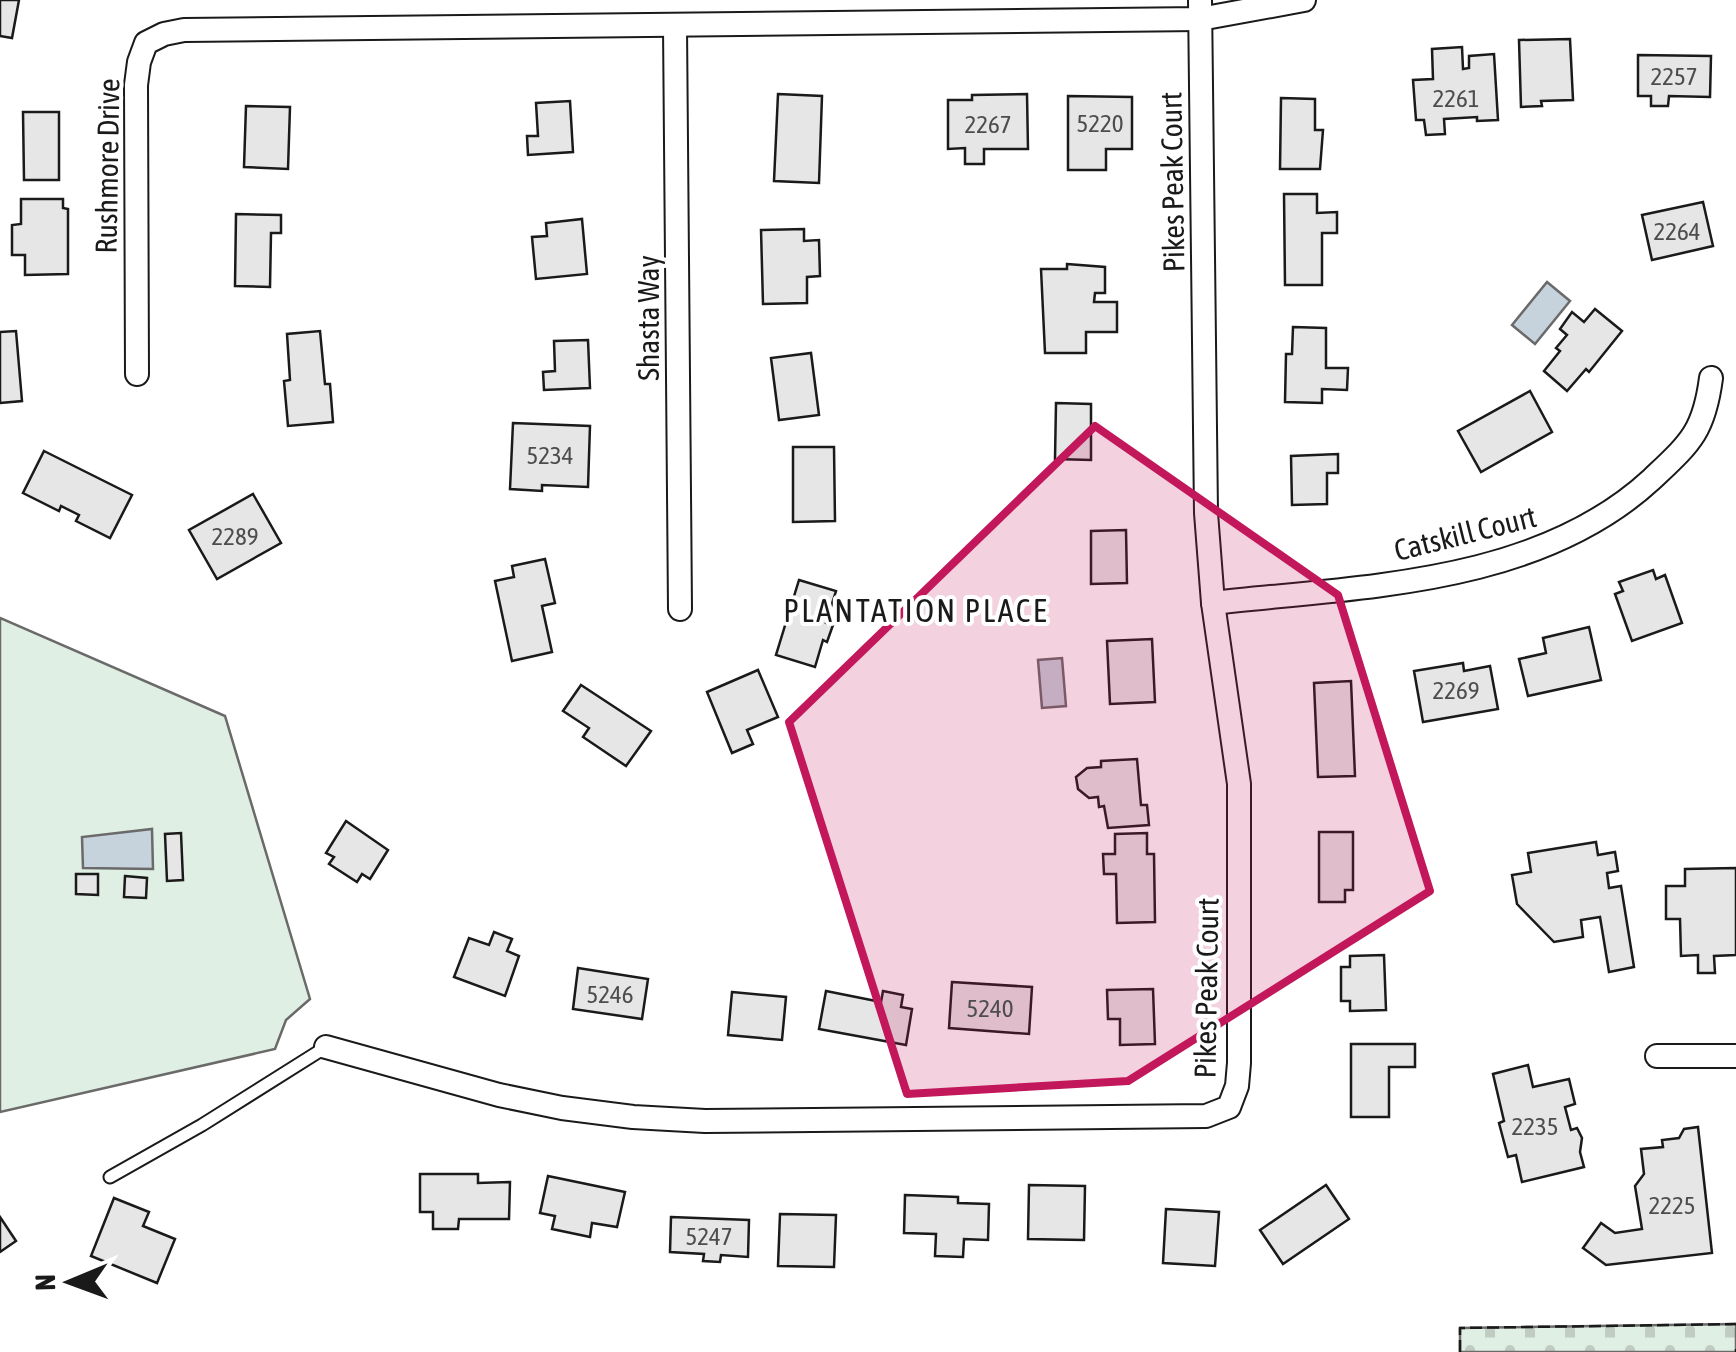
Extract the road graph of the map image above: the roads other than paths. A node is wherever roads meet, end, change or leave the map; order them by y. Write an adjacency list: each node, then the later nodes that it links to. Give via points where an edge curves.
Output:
1 (1304, 0): 2 (street, Rushmore Drive)
2 (1200, 10): 3 (street, Rushmore Drive); 6 (street, Pikes Peak Court, via 1206,512)
3 (675, 26): 4 (street, Rushmore Drive, via 184,30 146,42 136,85); 7 (street, Shasta Way)
4 (136, 374)
5 (1711, 378): 6 (street, Catskill Court, via 1707,409 1692,441 1639,490 1554,542 1448,573)
6 (1213, 603): 8 (street, Pikes Peak Court, via 1239,784 1239,1063 1229,1106 1206,1116 632,1117 500,1094)
7 (680, 609)
8 (326, 1047): 11 (lane)
9 (1657, 1056): 10 (street)
10 (1736, 1056)
11 (110, 1177)

